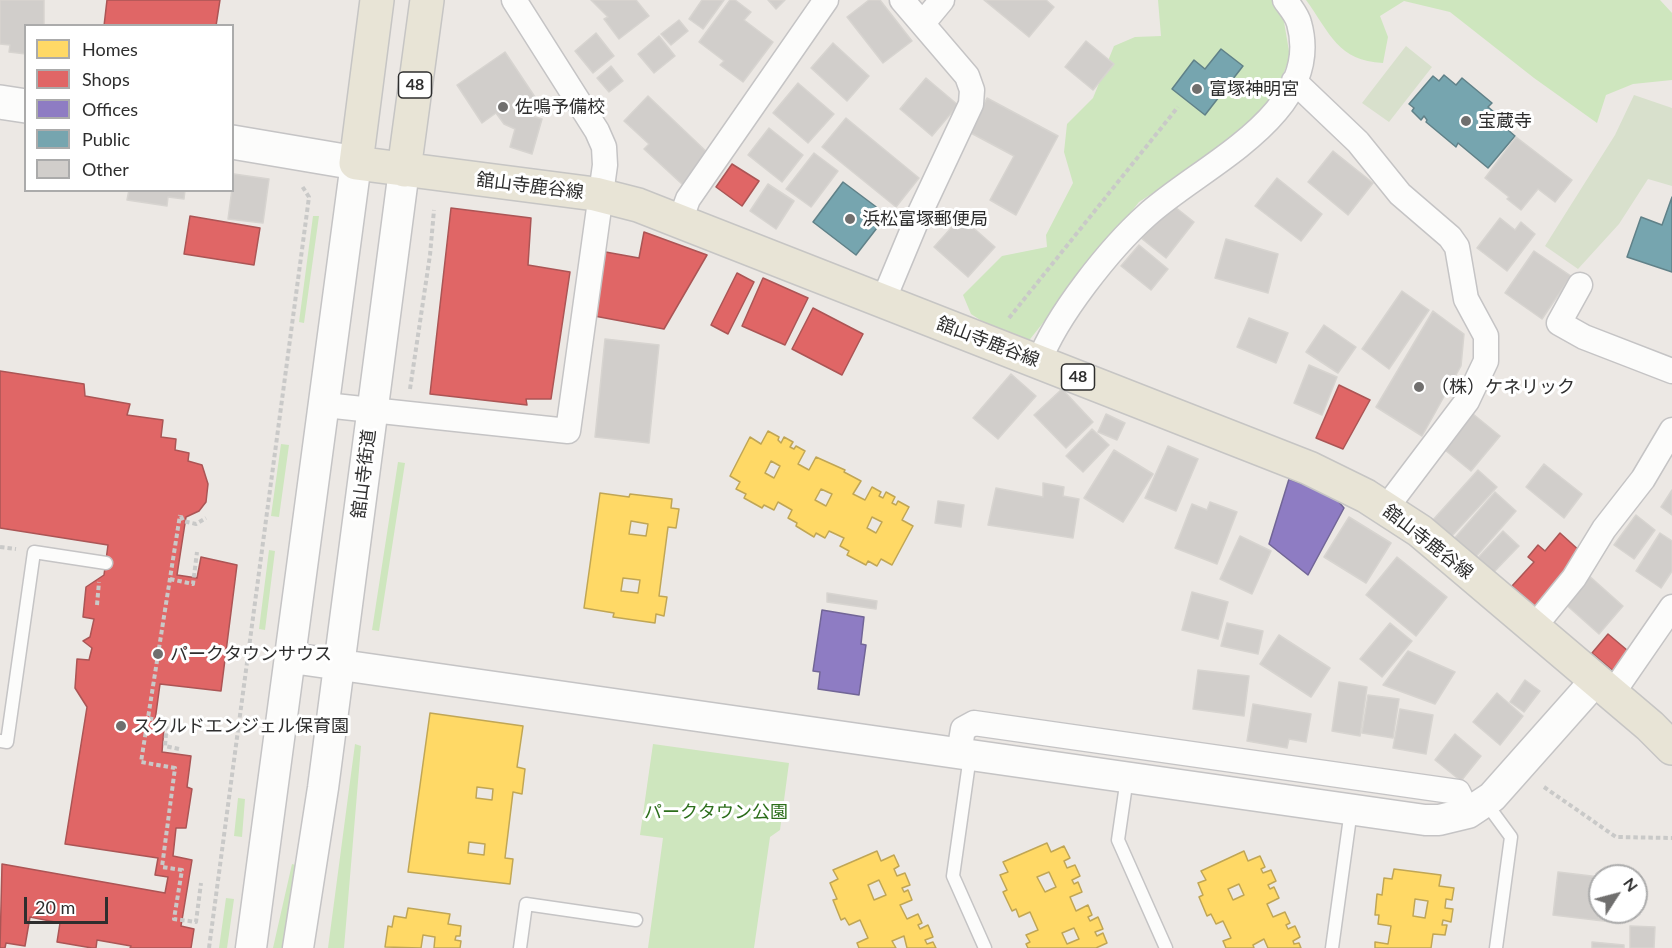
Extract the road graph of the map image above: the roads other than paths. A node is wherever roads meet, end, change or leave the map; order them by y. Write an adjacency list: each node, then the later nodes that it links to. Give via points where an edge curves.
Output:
1 (377, 0): 13 (main road)
2 (426, 0): 14 (main road, 舘山寺街道 / 48)
3 (514, 0): 15 (street, via 600,139 605,165)
4 (826, 0): 16 (street, via 688,199)
5 (902, 0): 8 (street)
6 (942, 0): 8 (street)
7 (1285, 0): 9 (street, via 1299,21 1304,47)
8 (923, 23): 18 (street, via 967,76 971,104)
9 (1294, 81): 19 (street, via 1274,115 1257,133 1161,202 1128,234 1077,297 1046,344); 24 (street, via 1353,137 1400,195 1450,237 1457,247 1466,299 1486,336 1485,360 1467,400)
10 (0, 102): 11 (main road)
11 (24, 106)
12 (234, 142): 13 (main road)
13 (356, 163): 14 (main road, 舘山寺鹿谷線 / 48); 21 (street)
14 (404, 170): 15 (main road, 舘山寺鹿谷線 / 48); 22 (street, 舘山寺街道)
15 (601, 195): 16 (main road, 舘山寺鹿谷線 / 48); 22 (street, via 568,431)
16 (680, 221): 18 (main road, 舘山寺鹿谷線 / 48)
17 (1580, 285): 20 (street, via 1559,323 1584,337)
18 (883, 301): 19 (main road, 舘山寺鹿谷線 / 48)
19 (1039, 362): 24 (main road, 舘山寺鹿谷線 / 48, via 1309,468)
20 (1672, 371)
21 (325, 405): 22 (street); 28 (street)
22 (372, 411): 29 (street, 舘山寺街道)
23 (1672, 429): 27 (street, via 1647,474 1611,520 1574,578)
24 (1386, 508): 27 (main road, 舘山寺鹿谷線 / 48, via 1420,531)
25 (106, 563): 31 (lane, via 34,552 7,742)
26 (1672, 608): 30 (street)
27 (1534, 627): 30 (main road, 舘山寺鹿谷線 / 48)
28 (292, 658): 29 (street); 38 (street)
29 (339, 664): 33 (street); 39 (street, 舘山寺街道)
30 (1604, 687): 32 (main road, 舘山寺鹿谷線 / 48); 35 (street)
31 (0, 741)
32 (1672, 748)
33 (965, 754): 34 (street); 35 (street, via 963,729 974,723 1458,792); 41 (lane, via 953,876)
34 (1127, 777): 36 (street); 42 (lane, via 1118,840)
35 (1476, 808): 36 (street, via 1439,820); 44 (lane, via 1511,837)
36 (1351, 810): 43 (lane)
37 (636, 920): 40 (lane, via 526,904)
38 (251, 948)
39 (298, 948)
40 (520, 948)
41 (985, 948)
42 (1166, 948)
43 (1332, 948)
44 (1496, 948)

